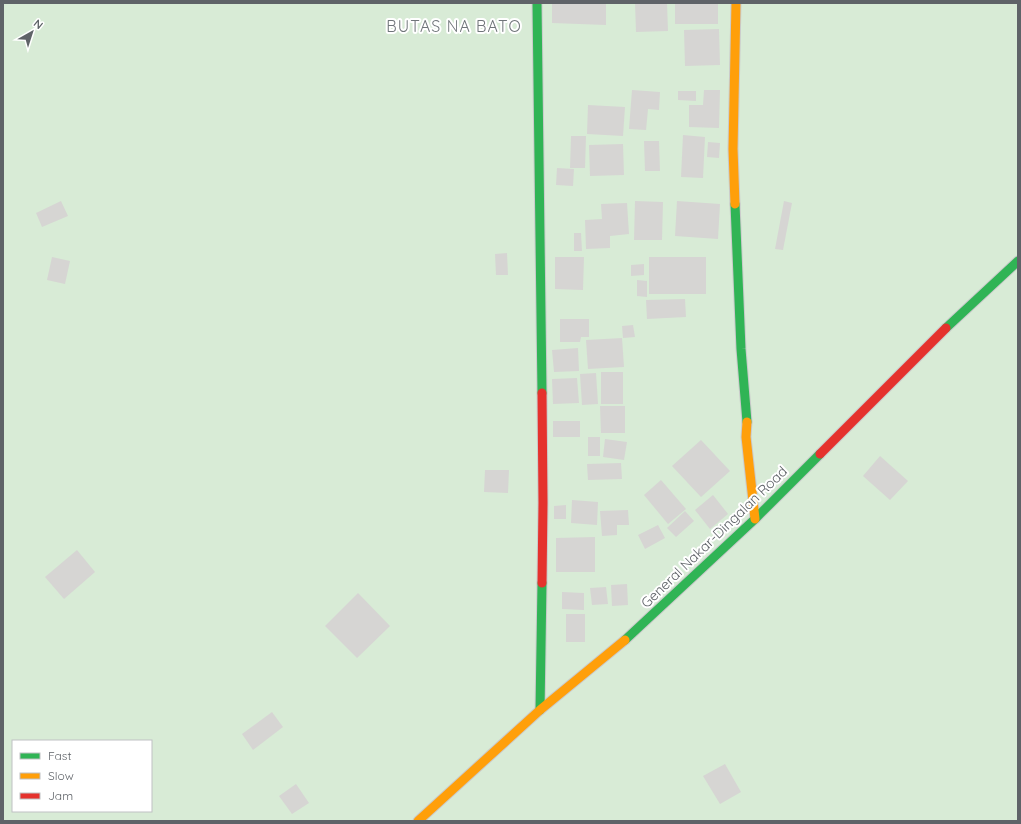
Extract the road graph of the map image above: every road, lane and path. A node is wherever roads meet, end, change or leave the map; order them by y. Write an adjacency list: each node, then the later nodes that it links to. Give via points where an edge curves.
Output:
1 (537, 3): 5 (street, via 543,503)
2 (736, 3): 4 (street, via 733,149 746,437)
3 (1018, 261): 4 (street, General Nakar-Dingalan Road, via 934,339)
4 (755, 519): 5 (street, General Nakar-Dingalan Road, via 636,631)
5 (540, 710): 6 (street, General Nakar-Dingalan Road)
6 (418, 821)

